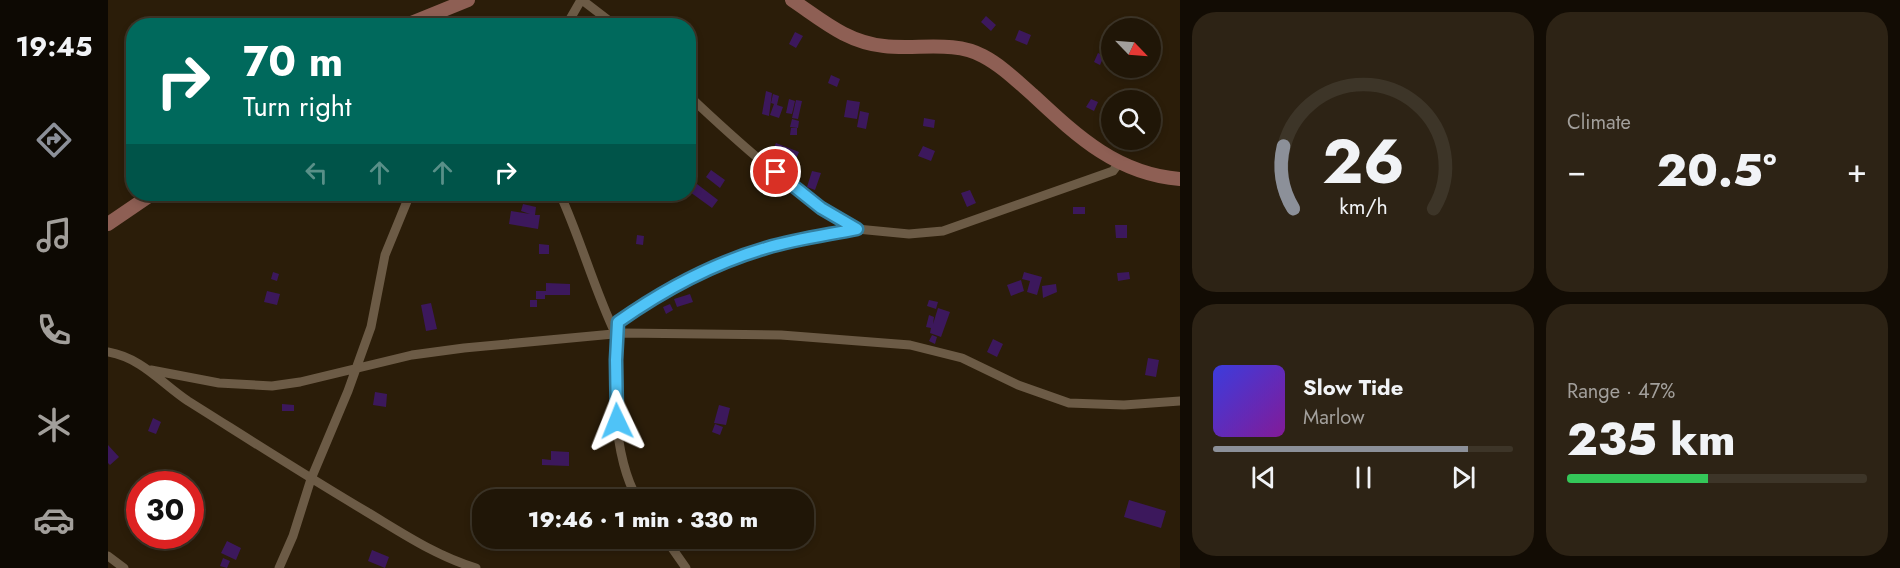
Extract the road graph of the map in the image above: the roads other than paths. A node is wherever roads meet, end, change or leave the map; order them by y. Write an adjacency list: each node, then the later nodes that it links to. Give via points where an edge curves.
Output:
1 (468, 0): 4 (main road)
2 (582, 0): 5 (street); 6 (street)
3 (792, 0): 8 (main road, via 844,36 882,46 952,47 981,55 1007,72 1073,132)
4 (424, 18)
5 (571, 18)
6 (606, 18)
7 (696, 102): 14 (street, via 821,208)
8 (1119, 164): 9 (main road); 14 (street, via 1113,171 943,231 909,234)
9 (1180, 179)
10 (142, 201): 13 (main road)
11 (407, 201): 17 (street, via 385,255 371,327)
12 (563, 201): 15 (street, via 580,239 594,289)
13 (108, 224)
14 (857, 229): 15 (street, via 766,248 689,279 618,322)
15 (616, 335): 17 (street, via 464,348); 19 (street, via 781,335 910,345 962,358 1018,385 1069,403); 21 (street, via 617,421)
16 (108, 352): 18 (street)
17 (355, 368): 18 (street, via 272,386 209,382); 20 (street)
18 (151, 370): 20 (street, via 168,387)
19 (1180, 401)
20 (311, 479): 25 (street); 26 (street, via 425,546)
21 (632, 489)
22 (673, 549): 27 (street)
23 (108, 556): 24 (street)
24 (123, 568)
25 (279, 568)
26 (476, 568)
27 (686, 568)

